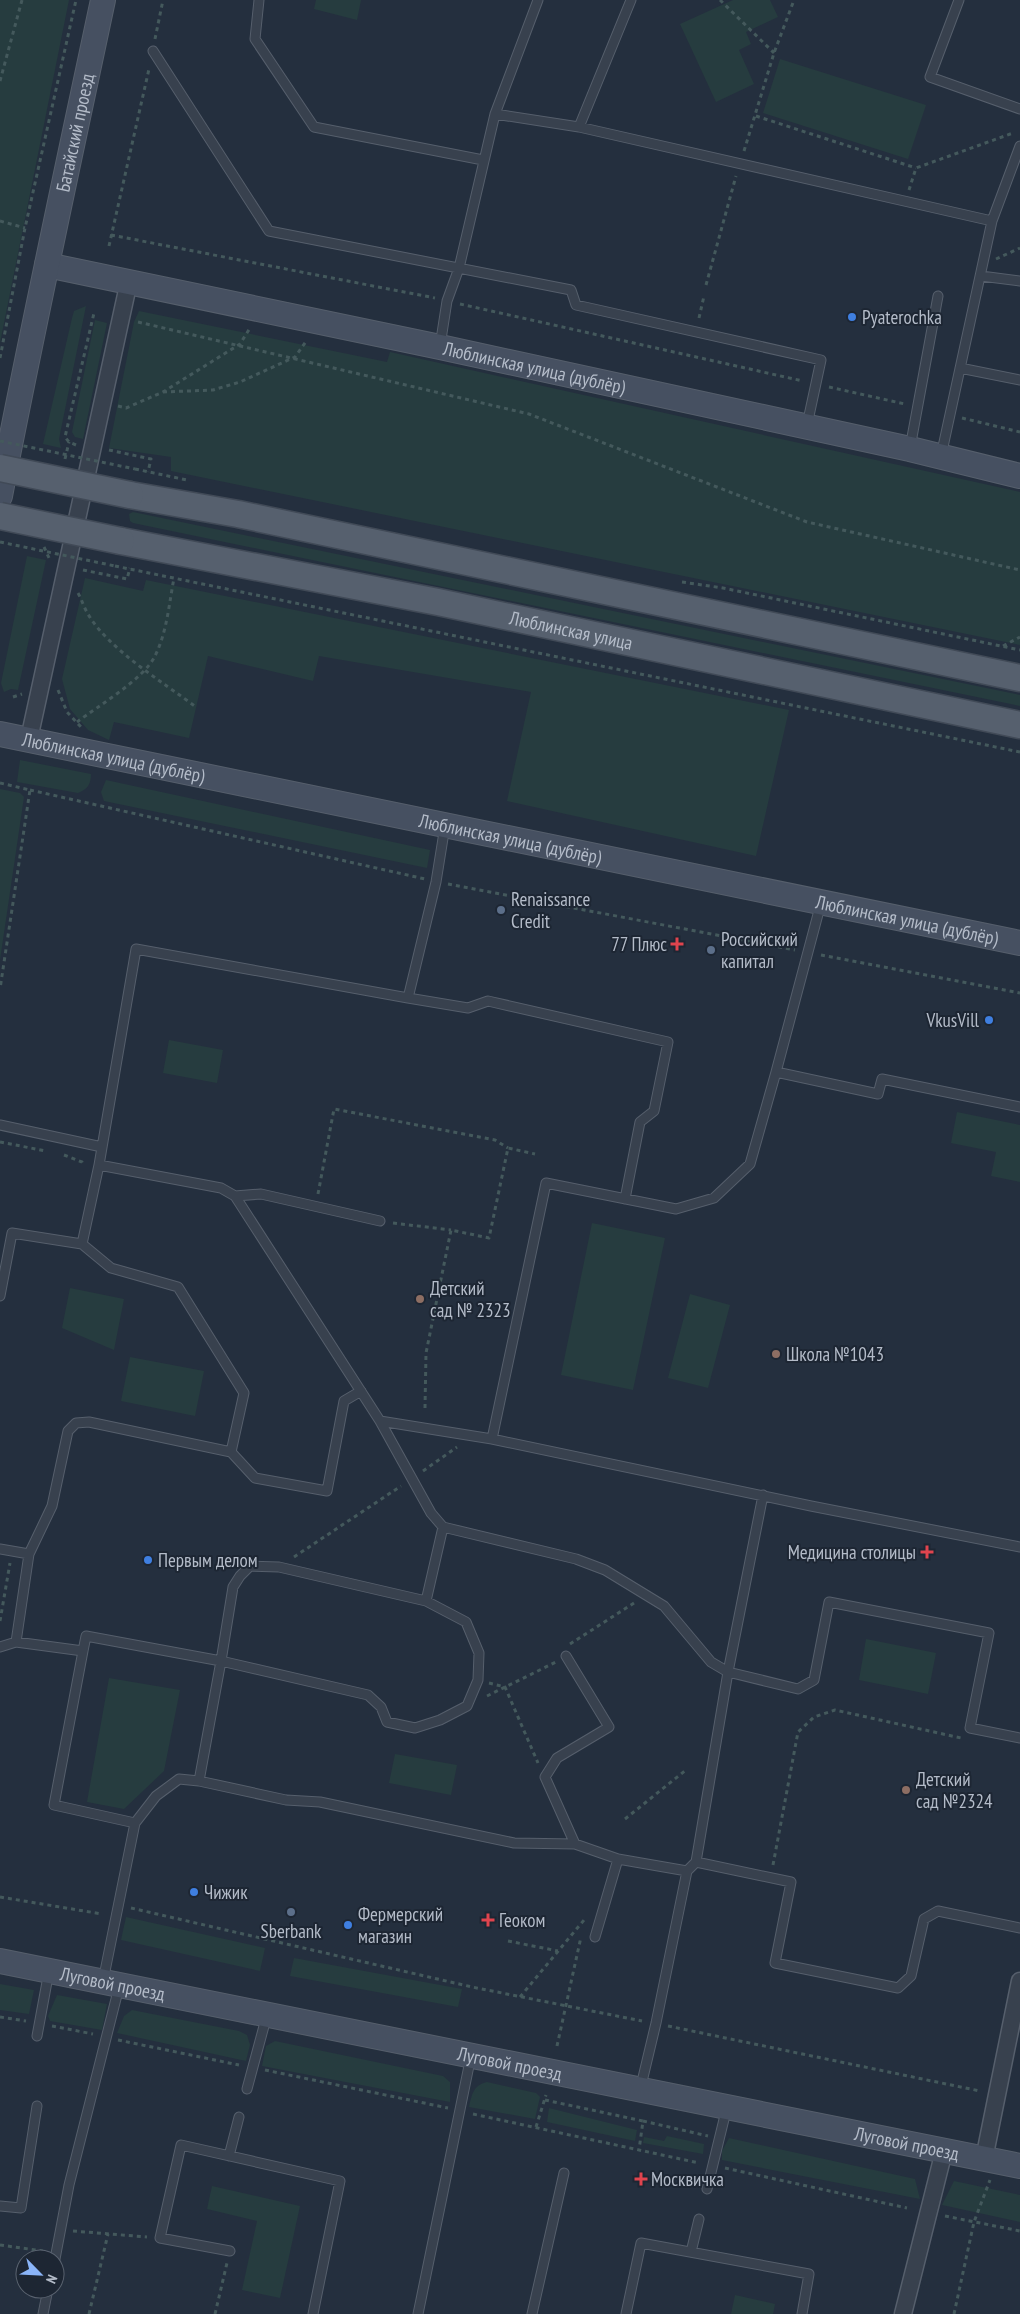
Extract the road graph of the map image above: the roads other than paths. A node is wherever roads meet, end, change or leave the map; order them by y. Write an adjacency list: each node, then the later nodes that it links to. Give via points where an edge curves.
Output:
1 (103, 0): 13 (street, Батайский проезд)
2 (259, 0): 11 (lane, via 255,39 314,127)
3 (538, 0): 8 (lane)
4 (631, 0): 9 (lane)
5 (959, 0): 7 (lane, via 930,77)
6 (153, 51): 14 (lane, via 269,231)
7 (1020, 109)
8 (495, 114): 9 (lane); 11 (lane)
9 (579, 127): 12 (lane)
10 (1020, 146): 12 (lane)
11 (483, 160): 14 (lane)
12 (992, 221): 15 (lane)
13 (47, 265): 16 (street, Люблинская улица (дублёр)); 27 (street, Батайский проезд)
14 (459, 268): 19 (lane, via 447,301); 22 (lane, via 571,290 576,305 821,360)
15 (981, 276): 17 (lane); 20 (lane)
16 (128, 281): 19 (street, Люблинская улица (дублёр)); 32 (street)
17 (1020, 281)
18 (938, 296): 23 (lane)
19 (440, 347): 22 (street, Люблинская улица (дублёр))
20 (960, 368): 21 (lane); 24 (lane)
21 (1020, 380)
22 (807, 426): 23 (street, Люблинская улица (дублёр))
23 (910, 449): 24 (street, Люблинская улица (дублёр))
24 (941, 457): 26 (street, Люблинская улица (дублёр))
25 (0, 468): 29 (main road, bridge, via 130,496 248,516)
26 (1020, 476)
27 (0, 496)
28 (0, 516): 30 (main road, Люблинская улица, bridge, via 438,602)
29 (1020, 678)
30 (1020, 725)
31 (0, 734): 32 (street, Люблинская улица (дублёр))
32 (29, 739): 33 (street, Люблинская улица (дублёр))
33 (446, 826): 34 (street, Люблинская улица (дублёр)); 36 (lane)
34 (821, 903): 35 (street, Люблинская улица (дублёр)); 37 (lane)
35 (1020, 944)
36 (408, 998): 40 (lane, via 136,949); 43 (lane, via 468,1008 488,1001 668,1042 654,1111 640,1122)
37 (776, 1072): 38 (lane, via 878,1094 882,1078); 43 (lane, via 750,1164 714,1198 676,1209)
38 (1020, 1107)
39 (0, 1125): 40 (lane)
40 (102, 1147): 41 (lane)
41 (99, 1165): 42 (lane, via 221,1188); 45 (lane)
42 (235, 1196): 44 (lane, via 261,1194); 47 (lane)
43 (626, 1199): 49 (lane, via 546,1183)
44 (380, 1221)
45 (82, 1244): 46 (lane, via 12,1233); 50 (lane, via 111,1268 178,1287 244,1393)
46 (0, 1296)
47 (361, 1391): 48 (lane); 50 (lane, via 344,1402 327,1491 255,1478)
48 (380, 1421): 49 (lane); 52 (lane, via 431,1513)
49 (492, 1439): 51 (lane)
50 (231, 1452): 55 (lane, via 89,1422 76,1423 68,1431 52,1506)
51 (763, 1495): 53 (lane); 62 (lane)
52 (443, 1527): 56 (lane); 62 (lane, via 576,1559 605,1570 664,1606 710,1662)
53 (1020, 1547)
54 (0, 1550): 55 (lane)
55 (29, 1554): 57 (lane)
56 (426, 1601): 61 (lane, via 279,1567 250,1566 233,1587); 61 (lane, via 466,1622 479,1653 478,1680 467,1706 415,1728 387,1722 381,1707 368,1695)
57 (16, 1642): 58 (lane); 59 (lane)
58 (0, 1646)
59 (83, 1651): 61 (lane, via 86,1636); 65 (lane, via 54,1805)
60 (566, 1656): 66 (lane, via 609,1727 557,1758 545,1777)
61 (221, 1661): 64 (lane)
62 (728, 1672): 63 (lane, via 798,1689 814,1680 829,1602 989,1632 970,1728); 68 (lane)
63 (1020, 1738)
64 (199, 1781): 65 (lane, via 179,1779 156,1796); 66 (lane, via 286,1800 320,1802 514,1843)
65 (135, 1823): 75 (lane, via 116,1916)
66 (575, 1844): 67 (lane)
67 (618, 1859): 69 (lane); 71 (lane)
68 (696, 1862): 69 (lane); 70 (lane, via 791,1882 775,1963 898,1988 911,1976 924,1918 938,1911)
69 (687, 1871): 80 (lane)
70 (1020, 1928)
71 (595, 1937)
72 (0, 1961): 73 (street, Луговой проезд)
73 (49, 1971): 75 (street, Луговой проезд); 77 (lane)
74 (1020, 1981): 86 (street, via 997,2094)
75 (111, 1983): 76 (street, Луговой проезд); 91 (lane)
76 (267, 2015): 78 (street, Луговой проезд); 79 (lane)
77 (37, 2036)
78 (471, 2056): 80 (street, Луговой проезд); 97 (lane)
79 (247, 2089)
80 (640, 2090): 82 (street, Луговой проезд)
81 (37, 2106): 89 (lane, via 21,2208)
82 (727, 2107): 84 (street, Луговой проезд); 88 (lane)
83 (240, 2117): 85 (lane)
84 (944, 2151): 86 (street, Луговой проезд); 101 (street)
85 (229, 2156): 92 (lane, via 181,2145 160,2238); 96 (lane, via 340,2181)
86 (1000, 2162)
87 (564, 2174): 98 (lane)
88 (707, 2189)
89 (0, 2206)
90 (699, 2219): 93 (lane)
91 (56, 2249)
92 (230, 2251)
93 (691, 2252): 99 (lane, via 641,2243); 100 (lane, via 809,2274)
94 (46, 2299): 95 (lane)
95 (43, 2314)
96 (313, 2314)
97 (418, 2314)
98 (532, 2314)
99 (626, 2314)
100 (802, 2314)
101 (904, 2314)

